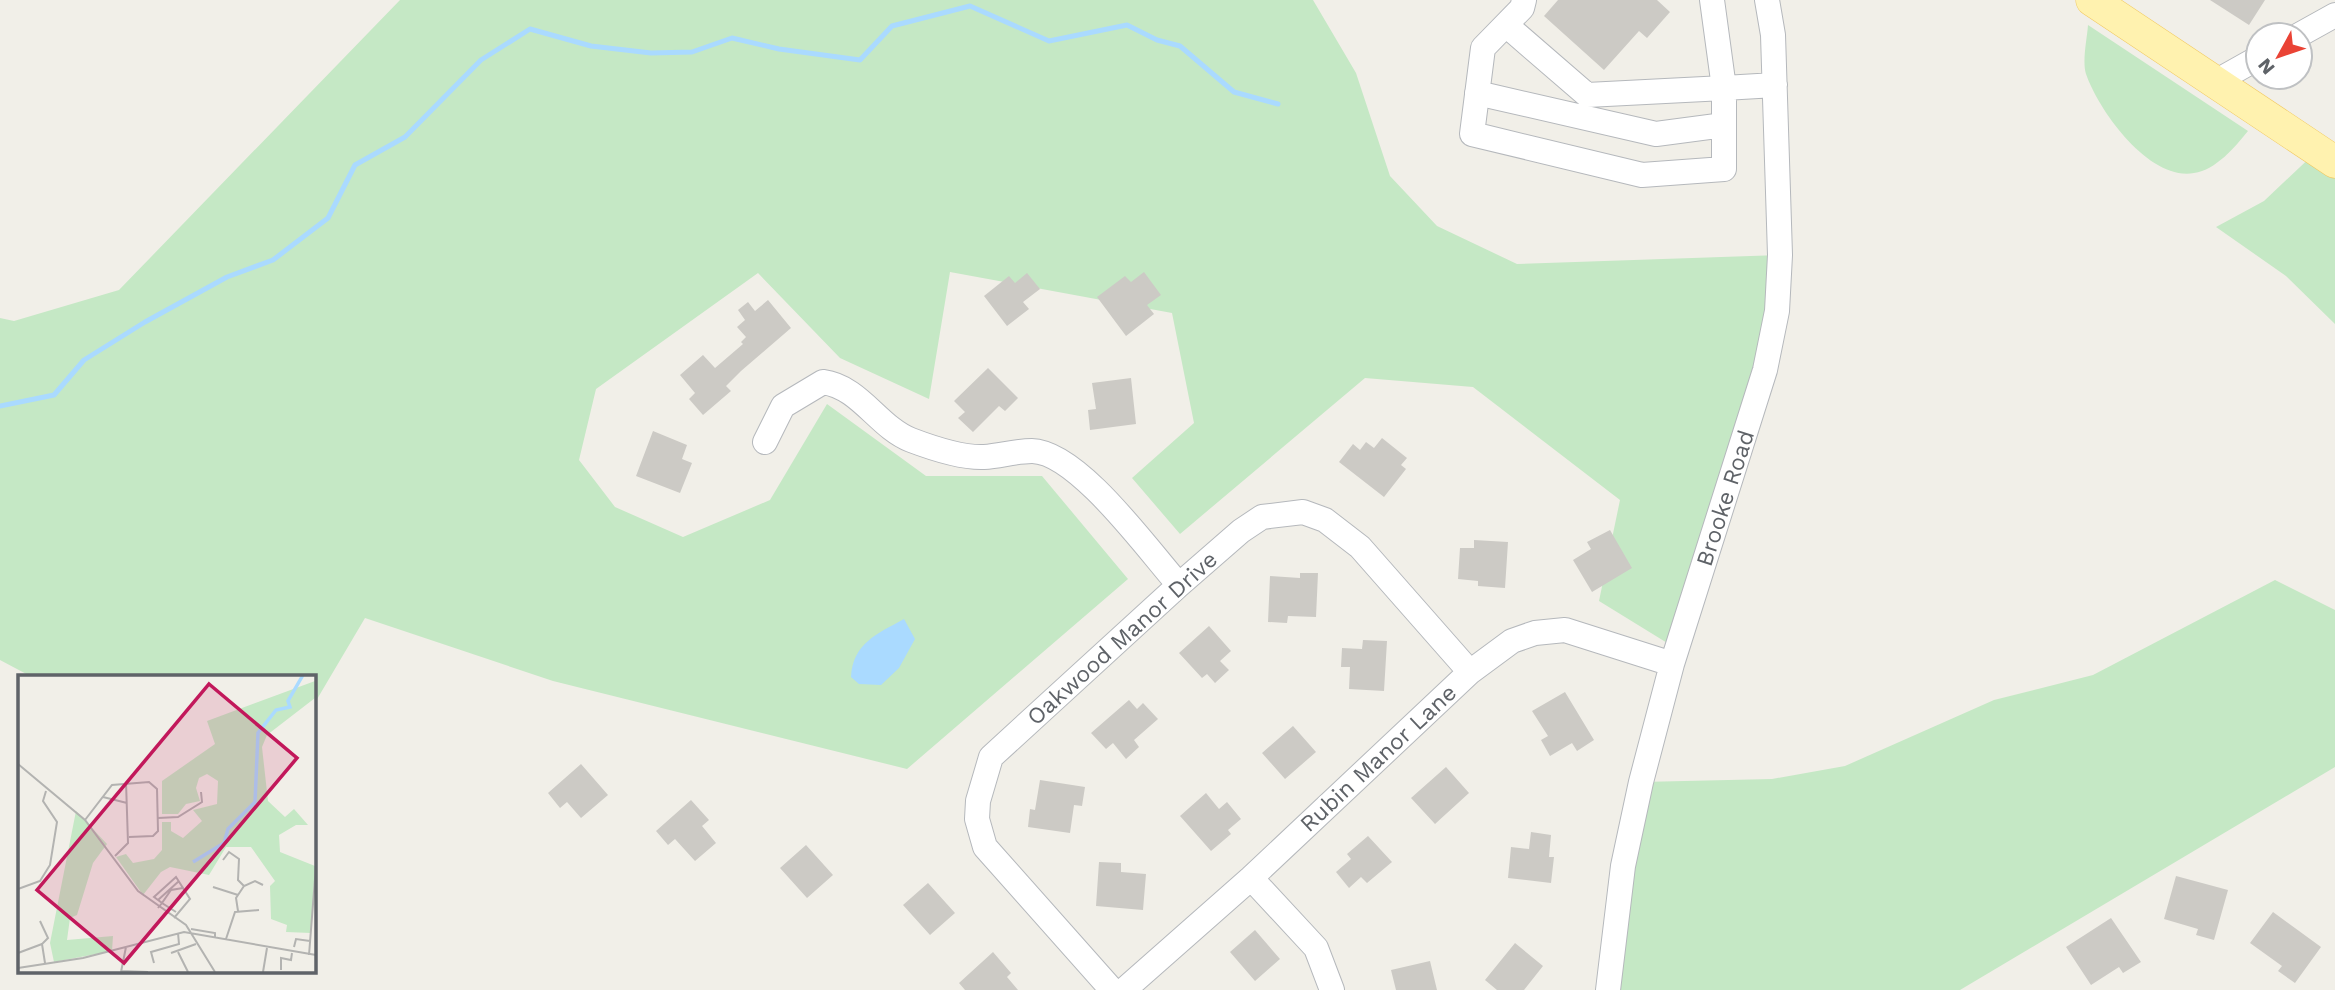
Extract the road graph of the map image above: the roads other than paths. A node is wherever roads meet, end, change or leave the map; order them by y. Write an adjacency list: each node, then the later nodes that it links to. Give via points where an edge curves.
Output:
1 (1524, 0): 6 (street)
2 (1712, 0): 11 (street)
3 (1767, 0): 10 (street, Brooke Road)
4 (2092, 0): 9 (main road)
5 (2335, 15): 7 (street)
6 (1506, 26): 11 (street, via 1587,95); 12 (street, via 1483,48)
7 (2314, 27)
8 (2244, 66): 9 (street)
9 (2217, 81): 14 (main road)
10 (1775, 85): 11 (street); 17 (street, Brooke Road, via 1777,311 1765,370)
11 (1724, 88): 13 (street)
12 (1477, 93): 13 (street, via 1656,134); 13 (street, via 1472,134 1642,175 1724,169)
13 (1724, 125)
14 (2335, 162)
15 (765, 442): 16 (street, via 783,406 823,382 853,393 908,438 936,448 981,457 1033,451 1060,459 1089,482)
16 (1179, 585): 18 (street, Oakwood Manor Drive, via 1262,517 1303,512 1325,520 1360,547); 20 (street, Oakwood Manor Drive, via 991,757 978,802 977,819 985,847)
17 (1672, 664): 18 (street, Rubin Manor Lane, via 1564,630 1513,641); 23 (street, Brooke Road, via 1623,866)
18 (1470, 672): 19 (street, Rubin Manor Lane)
19 (1251, 877): 21 (street, Rubin Manor Lane); 22 (street, via 1316,948)
20 (1112, 990)
21 (1124, 990)
22 (1332, 990)
23 (1608, 990)

